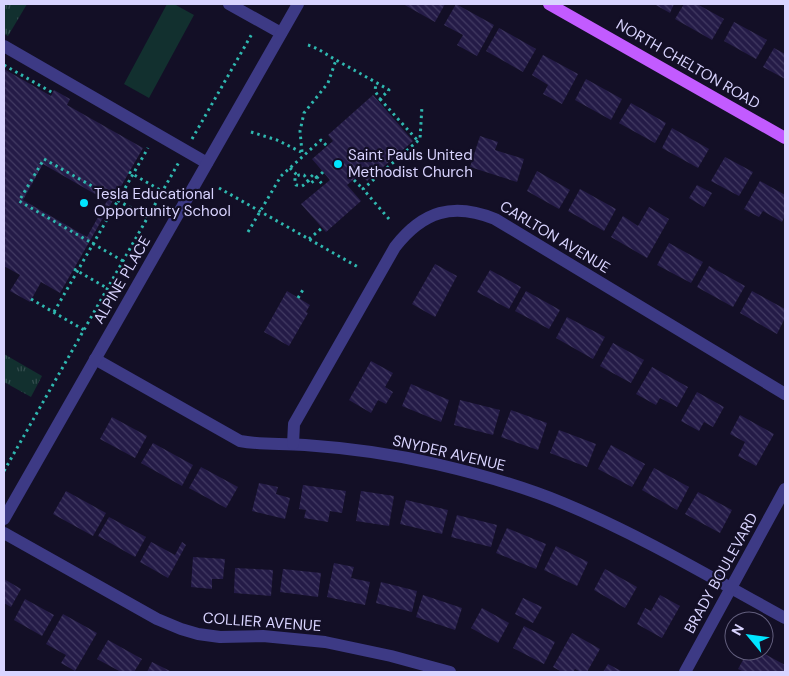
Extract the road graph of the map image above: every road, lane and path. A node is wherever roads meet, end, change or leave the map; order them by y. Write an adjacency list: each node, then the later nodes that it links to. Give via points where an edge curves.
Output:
1 (229, 4): 4 (street)
2 (298, 4): 5 (street, ALPINE PLACE)
3 (549, 4): 15 (main road, NORTH CHELTON ROAD)
4 (259, 21): 5 (street); 19 (path)
5 (281, 33): 21 (street, ALPINE PLACE)
6 (308, 45): 8 (path)
7 (4, 46): 19 (street)
8 (336, 60): 10 (path); 20 (path, via 328,83 304,113 300,131)
9 (4, 65): 11 (path)
10 (376, 83): 12 (path, via 374,91); 12 (path, via 389,90)
11 (53, 93)
12 (380, 98): 16 (path)
13 (422, 106): 16 (path)
14 (251, 132): 20 (path, via 277,140)
15 (785, 138)
16 (418, 141): 32 (path)
17 (327, 146): 20 (path, via 321,140)
18 (148, 148): 25 (path)
19 (185, 151): 21 (street); 33 (path)
20 (303, 154): 22 (path)
21 (207, 163): 52 (street, ALPINE PLACE)
22 (290, 168): 26 (path); 35 (path, via 281,176)
23 (129, 172): 25 (path)
24 (323, 172): 27 (path)
25 (133, 174): 33 (path); 34 (path)
26 (297, 176): 29 (path, via 302,174); 29 (path, via 294,181 298,186)
27 (317, 178): 29 (path, via 314,174); 30 (path)
28 (354, 180): 32 (path)
29 (307, 181)
30 (324, 185)
31 (219, 188): 35 (path)
32 (363, 189): 37 (path)
33 (162, 191): 36 (path)
34 (118, 201): 36 (path); 41 (path); 41 (path, via 44,159 19,201)
35 (260, 212): 39 (path); 40 (path)
36 (147, 217): 42 (path)
37 (389, 219)
38 (322, 228): 40 (path)
39 (248, 232)
40 (309, 239): 43 (path)
41 (93, 245): 42 (path); 45 (path)
42 (123, 261): 46 (path)
43 (358, 267)
44 (74, 268): 45 (path)
45 (78, 271): 46 (path); 50 (path)
46 (108, 288): 51 (path)
47 (304, 288): 48 (path)
48 (298, 298)
49 (31, 300): 50 (path)
50 (54, 312): 51 (path)
51 (84, 330): 55 (path)
52 (95, 359): 54 (street, SNYDER AVENUE, via 240,441); 57 (street, ALPINE PLACE)
53 (785, 394): 54 (street, CARLTON AVENUE, via 495,219 477,212 445,211 419,222 395,246 294,424)
54 (292, 444): 59 (street, SNYDER AVENUE, via 356,450 435,464 528,489 600,519)
55 (4, 470)
56 (785, 490): 59 (street, BRADY BOULEVARD)
57 (4, 520)
58 (4, 533): 61 (street, COLLIER AVENUE, via 157,619 181,629 220,637 263,636 325,642)
59 (731, 589): 60 (street, SNYDER AVENUE); 62 (street, BRADY BOULEVARD)
60 (785, 618)
61 (450, 672)
62 (685, 672)

